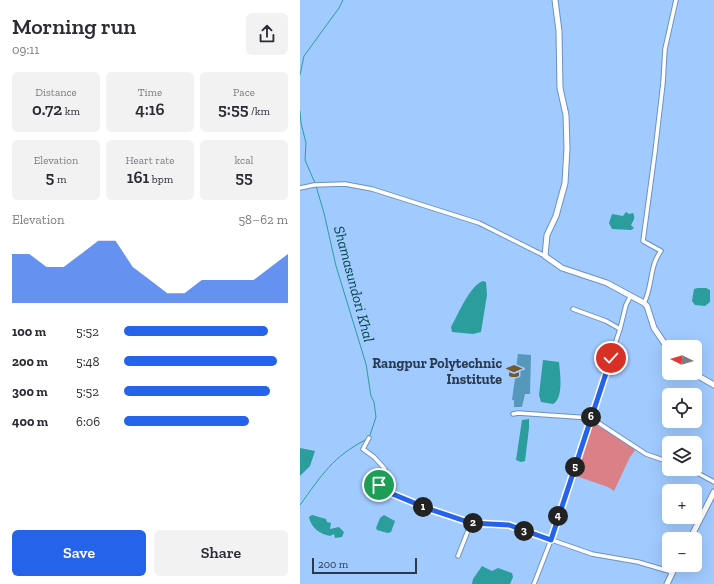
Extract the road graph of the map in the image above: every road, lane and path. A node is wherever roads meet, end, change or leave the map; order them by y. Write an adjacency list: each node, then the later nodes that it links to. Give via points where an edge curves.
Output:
1 (554, 0): 4 (main road, via 559,31 560,88 566,116 567,148 565,183 556,216 547,236)
2 (676, 0): 6 (street, via 664,49 659,121 643,241 661,251 655,258)
3 (300, 188): 4 (street, via 345,184 372,189 479,223)
4 (545, 256): 5 (main road, via 562,268 607,283)
5 (630, 297): 6 (main road); 8 (street)
6 (644, 303): 9 (main road, via 654,328)
7 (572, 309): 8 (street)
8 (620, 329): 13 (street)
9 (662, 340)
10 (702, 378): 11 (main road)
11 (714, 385)
12 (512, 414): 13 (street)
13 (591, 418): 15 (street, via 646,454); 21 (street)
14 (369, 438): 19 (street, via 363,449 385,469 378,488)
15 (662, 460)
16 (702, 476): 17 (street)
17 (714, 482)
18 (714, 492): 20 (main road)
19 (471, 523): 21 (street, via 509,525); 22 (street)
20 (694, 532)
21 (551, 540): 23 (street, via 592,554); 25 (street)
22 (458, 556)
23 (662, 569)
24 (672, 572): 26 (main road)
25 (534, 584)
26 (667, 584)

